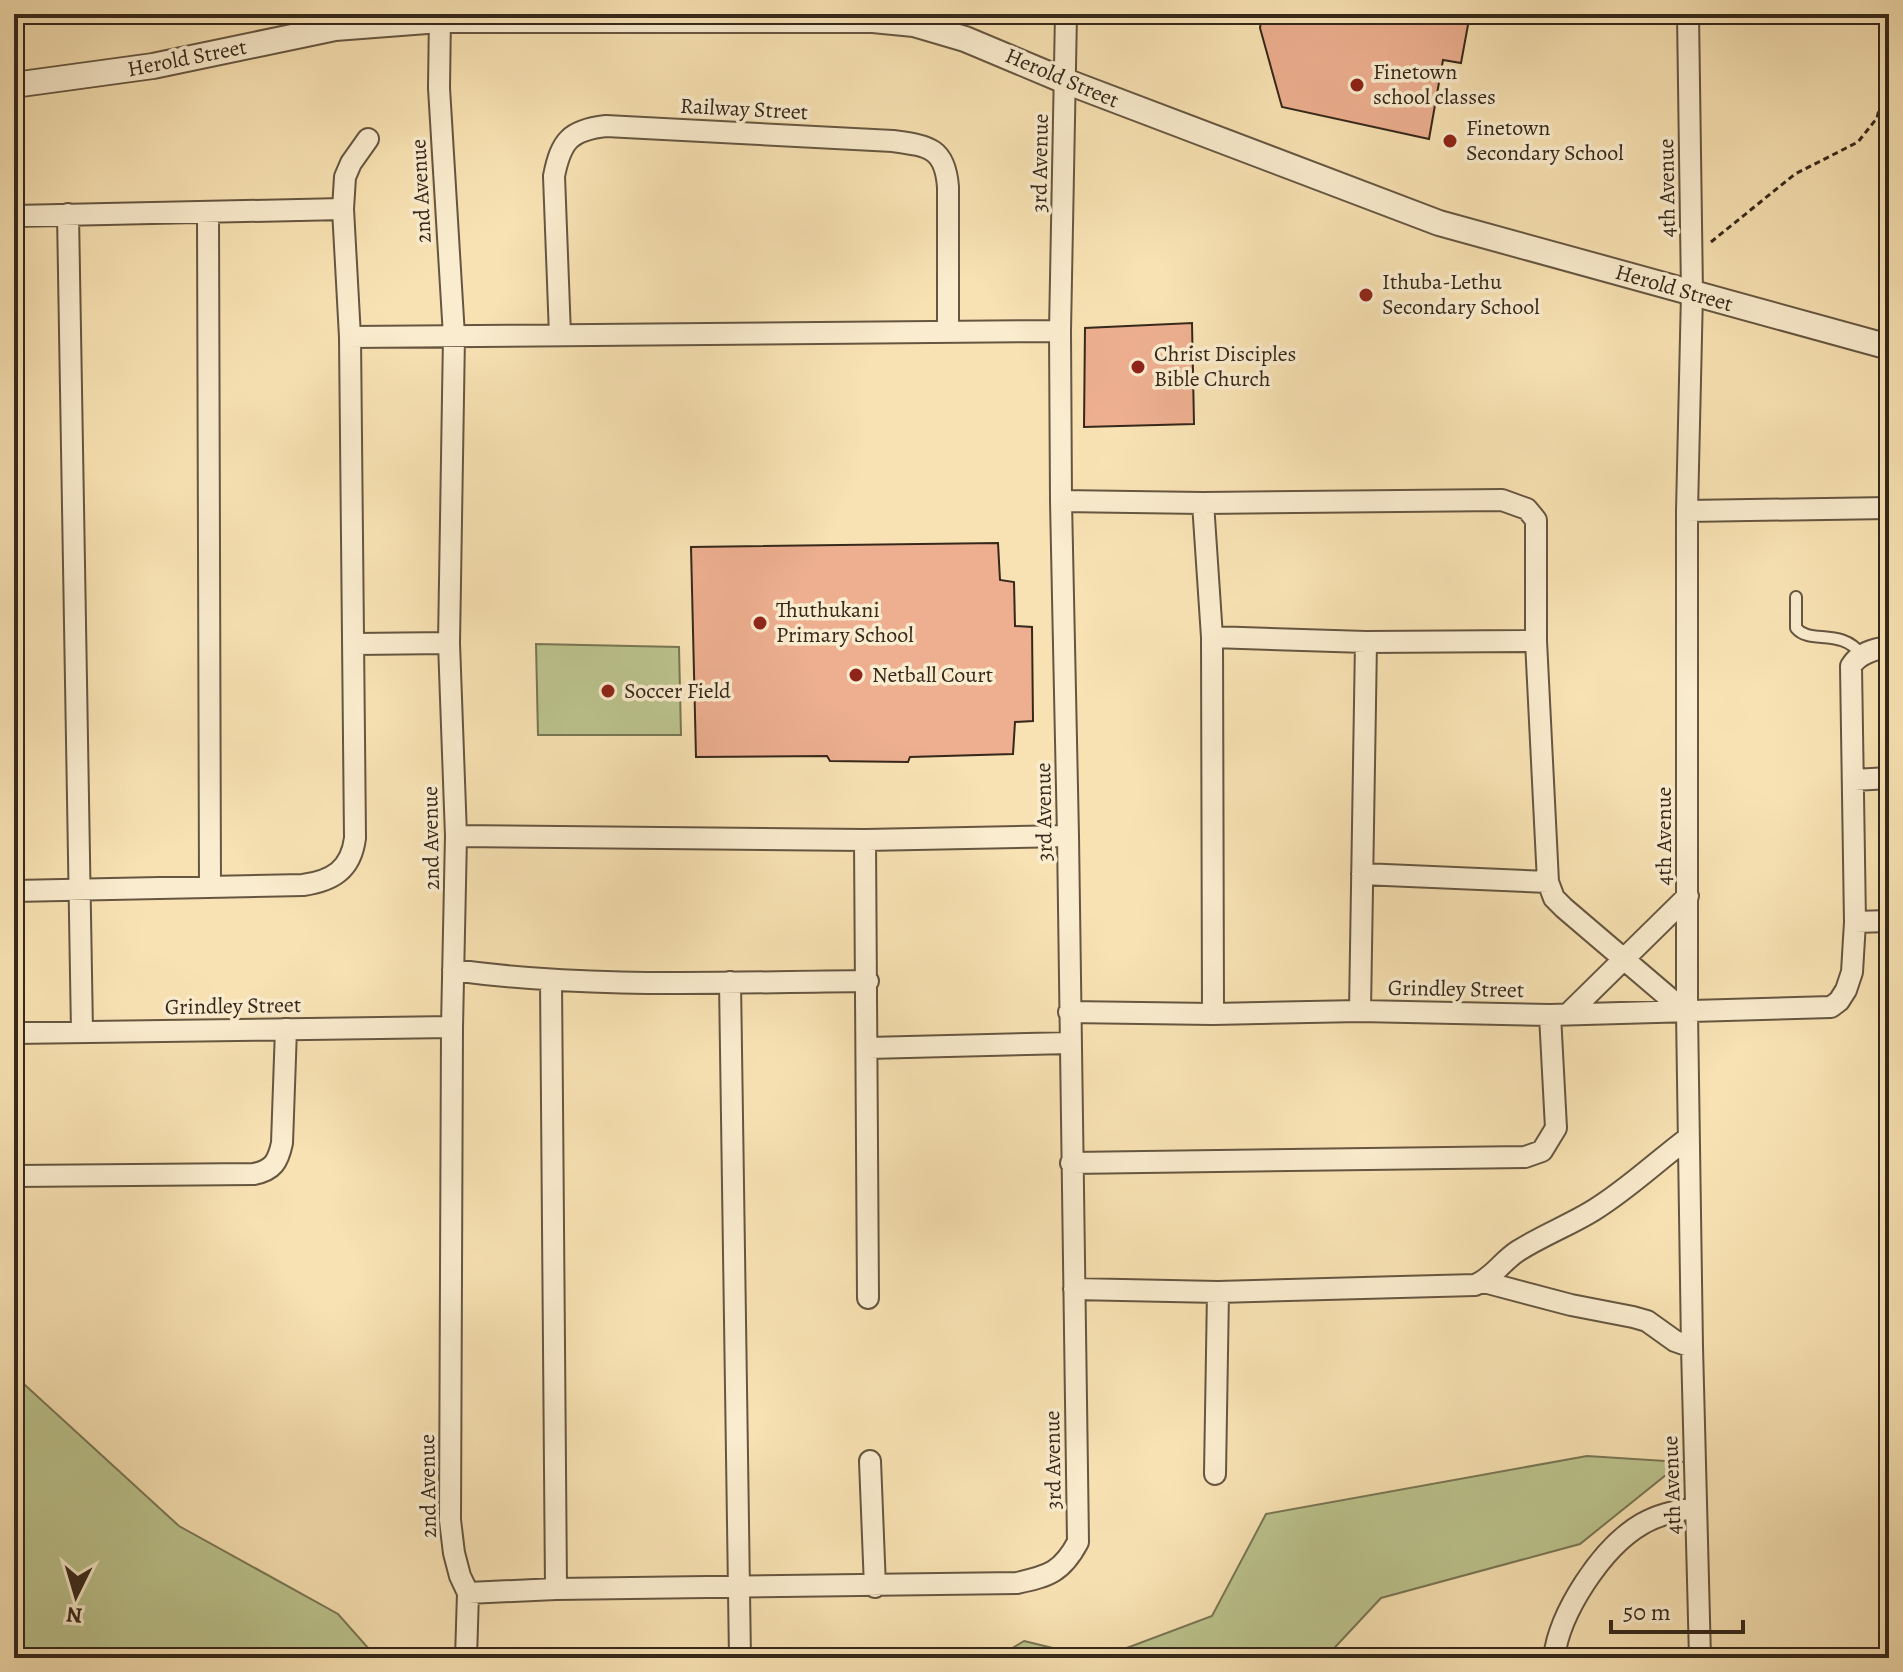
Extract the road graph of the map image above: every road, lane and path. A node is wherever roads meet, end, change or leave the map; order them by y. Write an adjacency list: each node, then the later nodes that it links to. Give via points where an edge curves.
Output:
1 (1066, 14): 7 (street, 3rd Avenue)
2 (1688, 14): 14 (street, 4th Avenue)
3 (1885, 14): 5 (path)
4 (440, 17): 7 (street, Herold Street, via 900,22 965,39); 8 (street, Herold Street, via 335,28 153,66); 19 (street, 2nd Avenue, via 439,88)
5 (1889, 31)
6 (1889, 68): 14 (path, via 1877,118 1858,142 1795,174)
7 (1065, 81): 15 (street, Herold Street, via 1439,223); 16 (street, 3rd Avenue)
8 (14, 85)
9 (368, 139): 10 (street, via 345,177)
10 (343, 209): 11 (street); 20 (street)
11 (208, 213): 12 (street); 41 (street)
12 (68, 214): 13 (street); 42 (street)
13 (14, 216)
14 (1692, 258): 15 (street, 4th Avenue)
15 (1692, 293): 21 (street, Herold Street); 25 (street, 4th Avenue)
16 (1060, 331): 17 (street); 22 (street, 3rd Avenue)
17 (948, 332): 18 (street); 18 (street, Railway Street, via 947,167 936,152 893,141 606,126 573,135 554,176)
18 (560, 335): 19 (street)
19 (454, 336): 20 (street); 30 (street, 2nd Avenue)
20 (350, 337): 31 (street)
21 (1889, 347)
22 (1061, 501): 23 (street); 37 (street, 3rd Avenue)
23 (1203, 503): 27 (street); 28 (street, via 1517,503 1536,520)
24 (1889, 508): 25 (street)
25 (1687, 511): 44 (street, 4th Avenue)
26 (1796, 597): 33 (lane, via 1798,632 1841,639)
27 (1212, 637): 29 (street); 55 (street)
28 (1536, 641): 29 (street); 40 (street)
29 (1366, 642): 39 (street)
30 (449, 643): 31 (street); 36 (street, 2nd Avenue)
31 (355, 644): 41 (street, via 355,838 349,862 325,882)
32 (1889, 647): 33 (street)
33 (1862, 655): 35 (street, via 1851,666)
34 (1889, 778): 35 (street)
35 (1854, 780): 46 (street)
36 (456, 836): 38 (street); 48 (street, 2nd Avenue)
37 (1068, 836): 38 (street); 53 (street, 3rd Avenue)
38 (865, 840): 50 (street)
39 (1362, 874): 40 (street); 52 (street)
40 (1548, 882): 47 (street, via 1554,898)
41 (210, 887): 42 (street)
42 (78, 890): 43 (street); 59 (street)
43 (14, 891)
44 (1688, 896): 47 (street); 54 (street, 4th Avenue)
45 (1889, 921): 46 (street)
46 (1855, 922): 54 (street, Grindley Street, via 1852,972 1846,990 1831,1007)
47 (1623, 958): 54 (street); 56 (street)
48 (453, 970): 49 (street); 57 (street, 2nd Avenue)
49 (551, 981): 51 (street); 76 (street)
50 (868, 981): 51 (street); 62 (street)
51 (730, 982): 74 (street)
52 (1360, 1011): 55 (street, Grindley Street); 56 (street, Grindley Street)
53 (1069, 1012): 55 (street, Grindley Street); 61 (street, 3rd Avenue)
54 (1687, 1013): 56 (street, Grindley Street); 63 (street, 4th Avenue)
55 (1213, 1014)
56 (1559, 1015): 64 (street, via 1556,1128 1542,1151 1525,1157)
57 (452, 1027): 58 (street, Grindley Street); 77 (street, 2nd Avenue, via 450,1520 454,1553)
58 (286, 1029): 59 (street, Grindley Street); 65 (street, via 282,1143 279,1160 268,1171)
59 (82, 1032): 60 (street, Grindley Street)
60 (14, 1033)
61 (1070, 1043): 62 (street); 64 (street, 3rd Avenue)
62 (868, 1048): 69 (street)
63 (1688, 1138): 66 (street, via 1596,1209 1510,1256); 70 (street, 4th Avenue)
64 (1071, 1163): 67 (street, 3rd Avenue)
65 (14, 1176)
66 (1484, 1282): 68 (street); 70 (street, via 1647,1321)
67 (1074, 1289): 68 (street); 75 (street, 3rd Avenue, via 1078,1542 1067,1561 1042,1578 1017,1583)
68 (1218, 1292): 72 (street)
69 (868, 1298)
70 (1692, 1347): 73 (street, 4th Avenue)
71 (870, 1461): 75 (street)
72 (1215, 1474)
73 (1696, 1507): 80 (street, via 1639,1525 1592,1570 1564,1620); 81 (street, 4th Avenue)
74 (740, 1587): 75 (street); 76 (street); 79 (street)
75 (875, 1587)
76 (556, 1589): 77 (street)
77 (468, 1593): 78 (street, 2nd Avenue)
78 (466, 1658)
79 (740, 1658)
80 (1554, 1658)
81 (1700, 1658)

